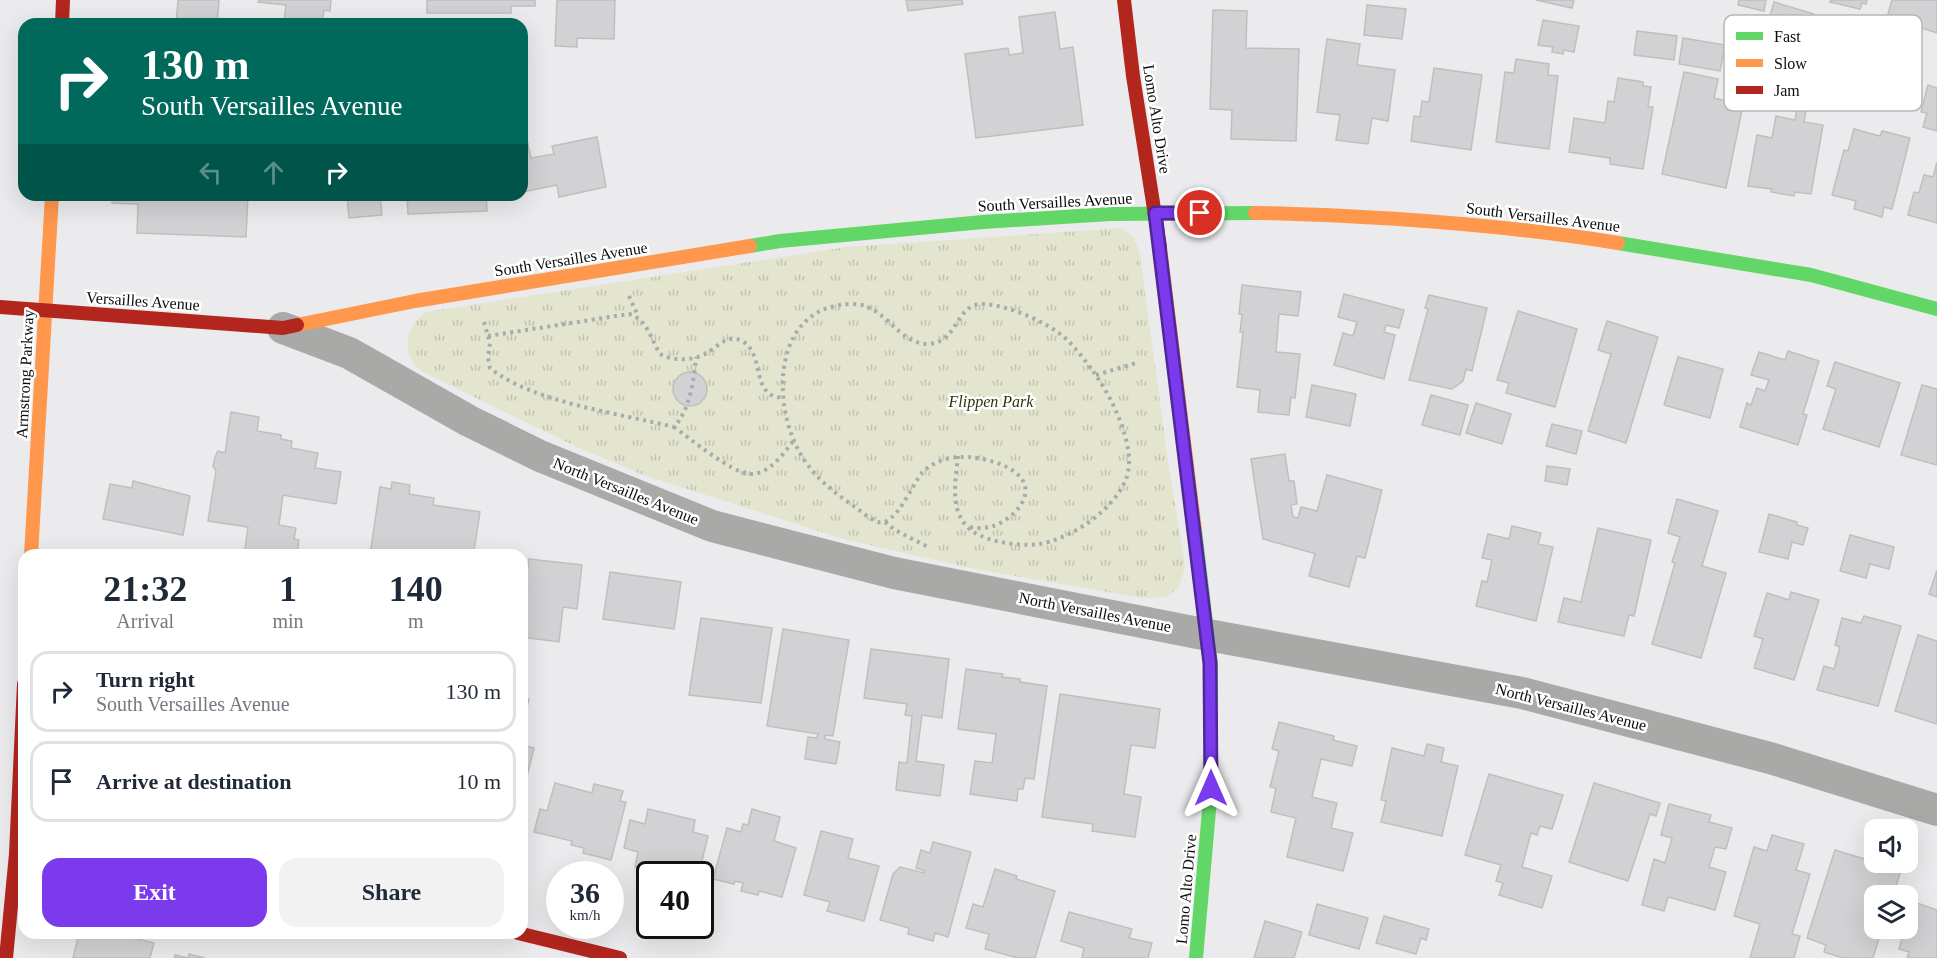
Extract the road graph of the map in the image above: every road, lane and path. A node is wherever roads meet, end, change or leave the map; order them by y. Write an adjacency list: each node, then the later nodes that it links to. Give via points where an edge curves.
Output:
1 (63, 0): 3 (street)
2 (1124, 0): 5 (street, Lomo Alto Drive)
3 (62, 18)
4 (52, 201): 8 (street, Armstrong Parkway)
5 (1155, 213): 7 (street, South Versailles Avenue, via 1305,213 1563,234 1811,275); 10 (street, South Versailles Avenue, via 983,222 780,241 415,301); 23 (street, Lomo Alto Drive)
6 (0, 307): 8 (street, Versailles Avenue)
7 (1937, 309)
8 (45, 310): 10 (street, Versailles Avenue); 22 (street, Armstrong Parkway)
9 (482, 316): 11 (path)
10 (283, 328): 23 (street, North Versailles Avenue, via 349,353 540,456 712,526 894,573)
11 (488, 336): 12 (path, via 629,314 644,324 660,354 674,359); 16 (path, via 490,368 511,382 560,400)
12 (696, 357): 15 (path, via 726,340 739,340 749,347 769,394); 16 (path, via 685,411)
13 (1136, 363): 14 (path)
14 (1096, 375): 15 (path, via 1063,337 1006,308 970,306 955,330 934,344 924,344 903,334 878,311 864,304 851,304 818,312 797,331 786,355); 20 (path, via 1113,404 1126,440 1127,478 1117,495 1076,530 1040,544 988,539)
15 (783, 398): 17 (path)
16 (674, 427): 17 (path, via 728,465 750,474 773,464)
17 (793, 441): 19 (path, via 823,484 870,517)
18 (957, 456): 19 (path, via 942,460 921,474 896,513); 20 (path, via 955,496); 20 (path, via 1007,466 1025,486 1021,505 1003,522 992,527)
19 (885, 522): 21 (path)
20 (968, 527)
21 (930, 547)
22 (31, 549)
23 (1208, 634): 25 (street, North Versailles Avenue, via 1522,693 1770,758); 31 (street, Lomo Alto Drive, via 1211,788)
24 (0, 807): 26 (street)
25 (1937, 810)
26 (18, 811)
27 (18, 841): 29 (street)
28 (528, 935): 30 (street)
29 (6, 958)
30 (620, 958)
31 (1196, 958)

